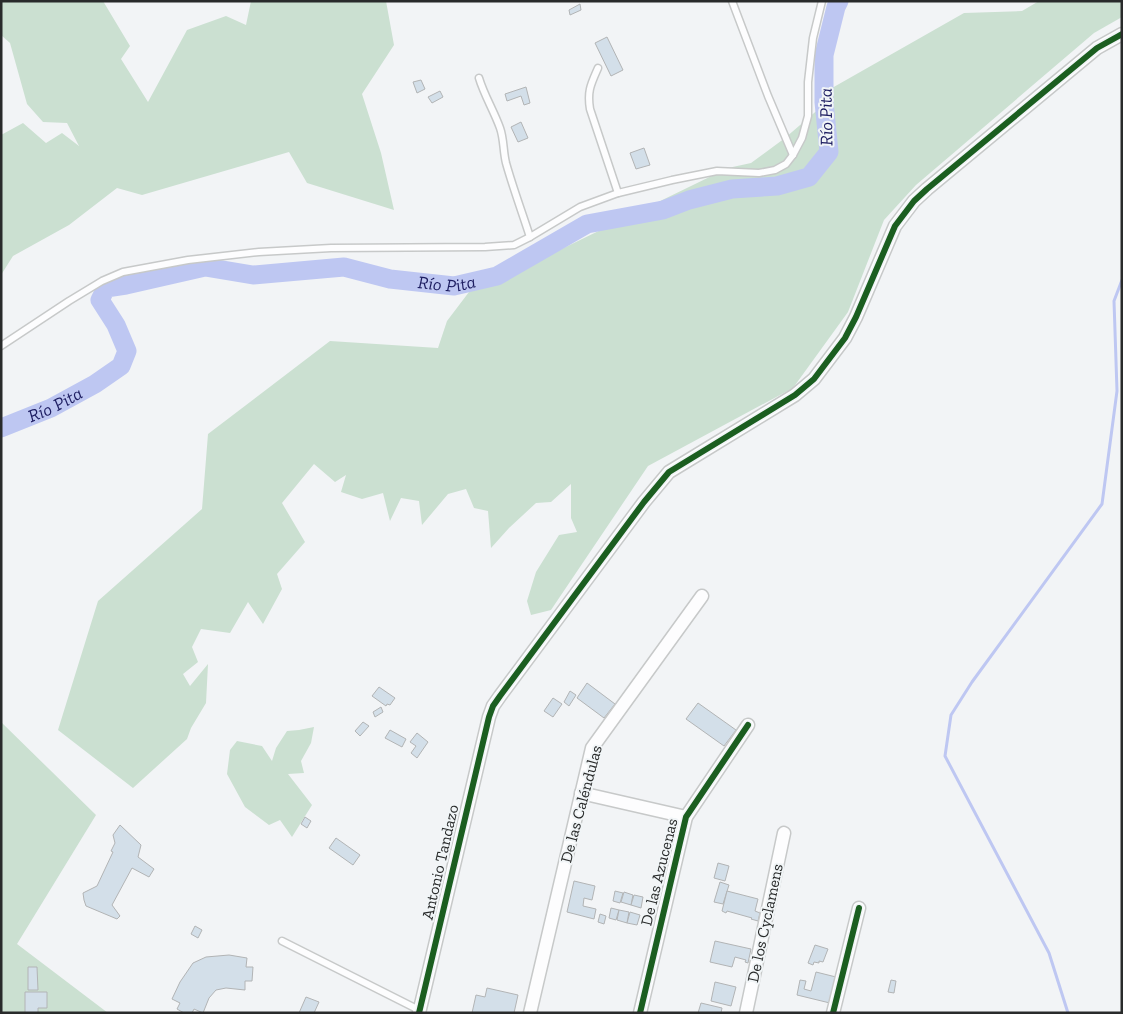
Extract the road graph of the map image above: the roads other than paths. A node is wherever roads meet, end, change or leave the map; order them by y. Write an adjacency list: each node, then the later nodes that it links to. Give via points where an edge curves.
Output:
1 (732, 1): 6 (lane)
2 (822, 1): 6 (lane, via 813,38 808,116)
3 (1122, 34): 17 (street, Antonio Tandazo, via 1097,48 914,201 895,226 845,338 814,379 794,395 669,472 500,696 489,717)
4 (598, 68): 7 (lane, via 588,97)
5 (478, 78): 8 (lane, via 500,129 510,176)
6 (793, 155): 7 (lane, via 775,170 759,173 717,171)
7 (618, 193): 8 (lane, via 580,208)
8 (530, 237): 9 (lane, via 514,245 485,247 258,252 123,272 102,281)
9 (1, 346)
10 (702, 596): 12 (street, De las Caléndulas, via 594,745)
11 (748, 725): 13 (street, De las Azucenas)
12 (581, 794): 13 (street); 18 (street, De las Caléndulas)
13 (686, 817): 19 (street, De las Azucenas)
14 (784, 833): 20 (street, De los Cyclamens)
15 (859, 908): 21 (street)
16 (282, 941): 17 (lane)
17 (419, 1011)
18 (530, 1013)
19 (640, 1013)
20 (746, 1013)
21 (833, 1013)

